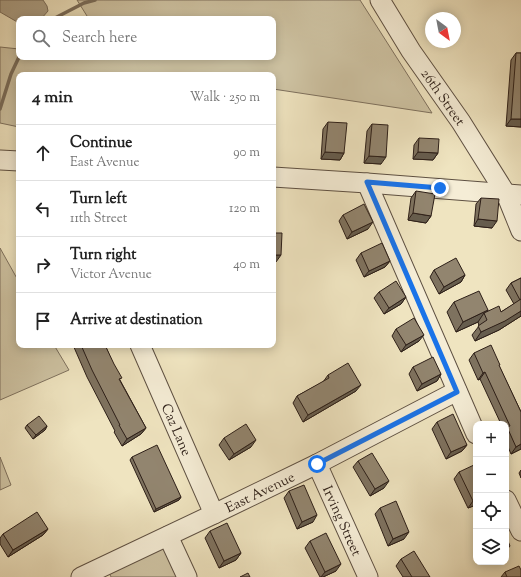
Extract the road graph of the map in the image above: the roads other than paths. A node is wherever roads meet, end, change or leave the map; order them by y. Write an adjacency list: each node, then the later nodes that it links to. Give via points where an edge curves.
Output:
1 (380, 0): 6 (street, 26th Street, via 411,51)
2 (0, 160): 3 (street)
3 (16, 161)
4 (276, 177): 5 (street)
5 (367, 182): 6 (street); 9 (street)
6 (513, 194): 7 (street, 26th Street)
7 (521, 231)
8 (141, 348): 13 (street, Caz Lane)
9 (457, 392): 10 (street); 11 (street, East Avenue)
10 (473, 427)
11 (317, 464): 13 (street, East Avenue); 18 (street, Irving Street)
12 (509, 506): 14 (street)
13 (214, 514): 15 (street, East Avenue)
14 (521, 532)
15 (168, 536): 16 (street, East Avenue); 17 (street)
16 (81, 577)
17 (187, 577)
18 (368, 577)

